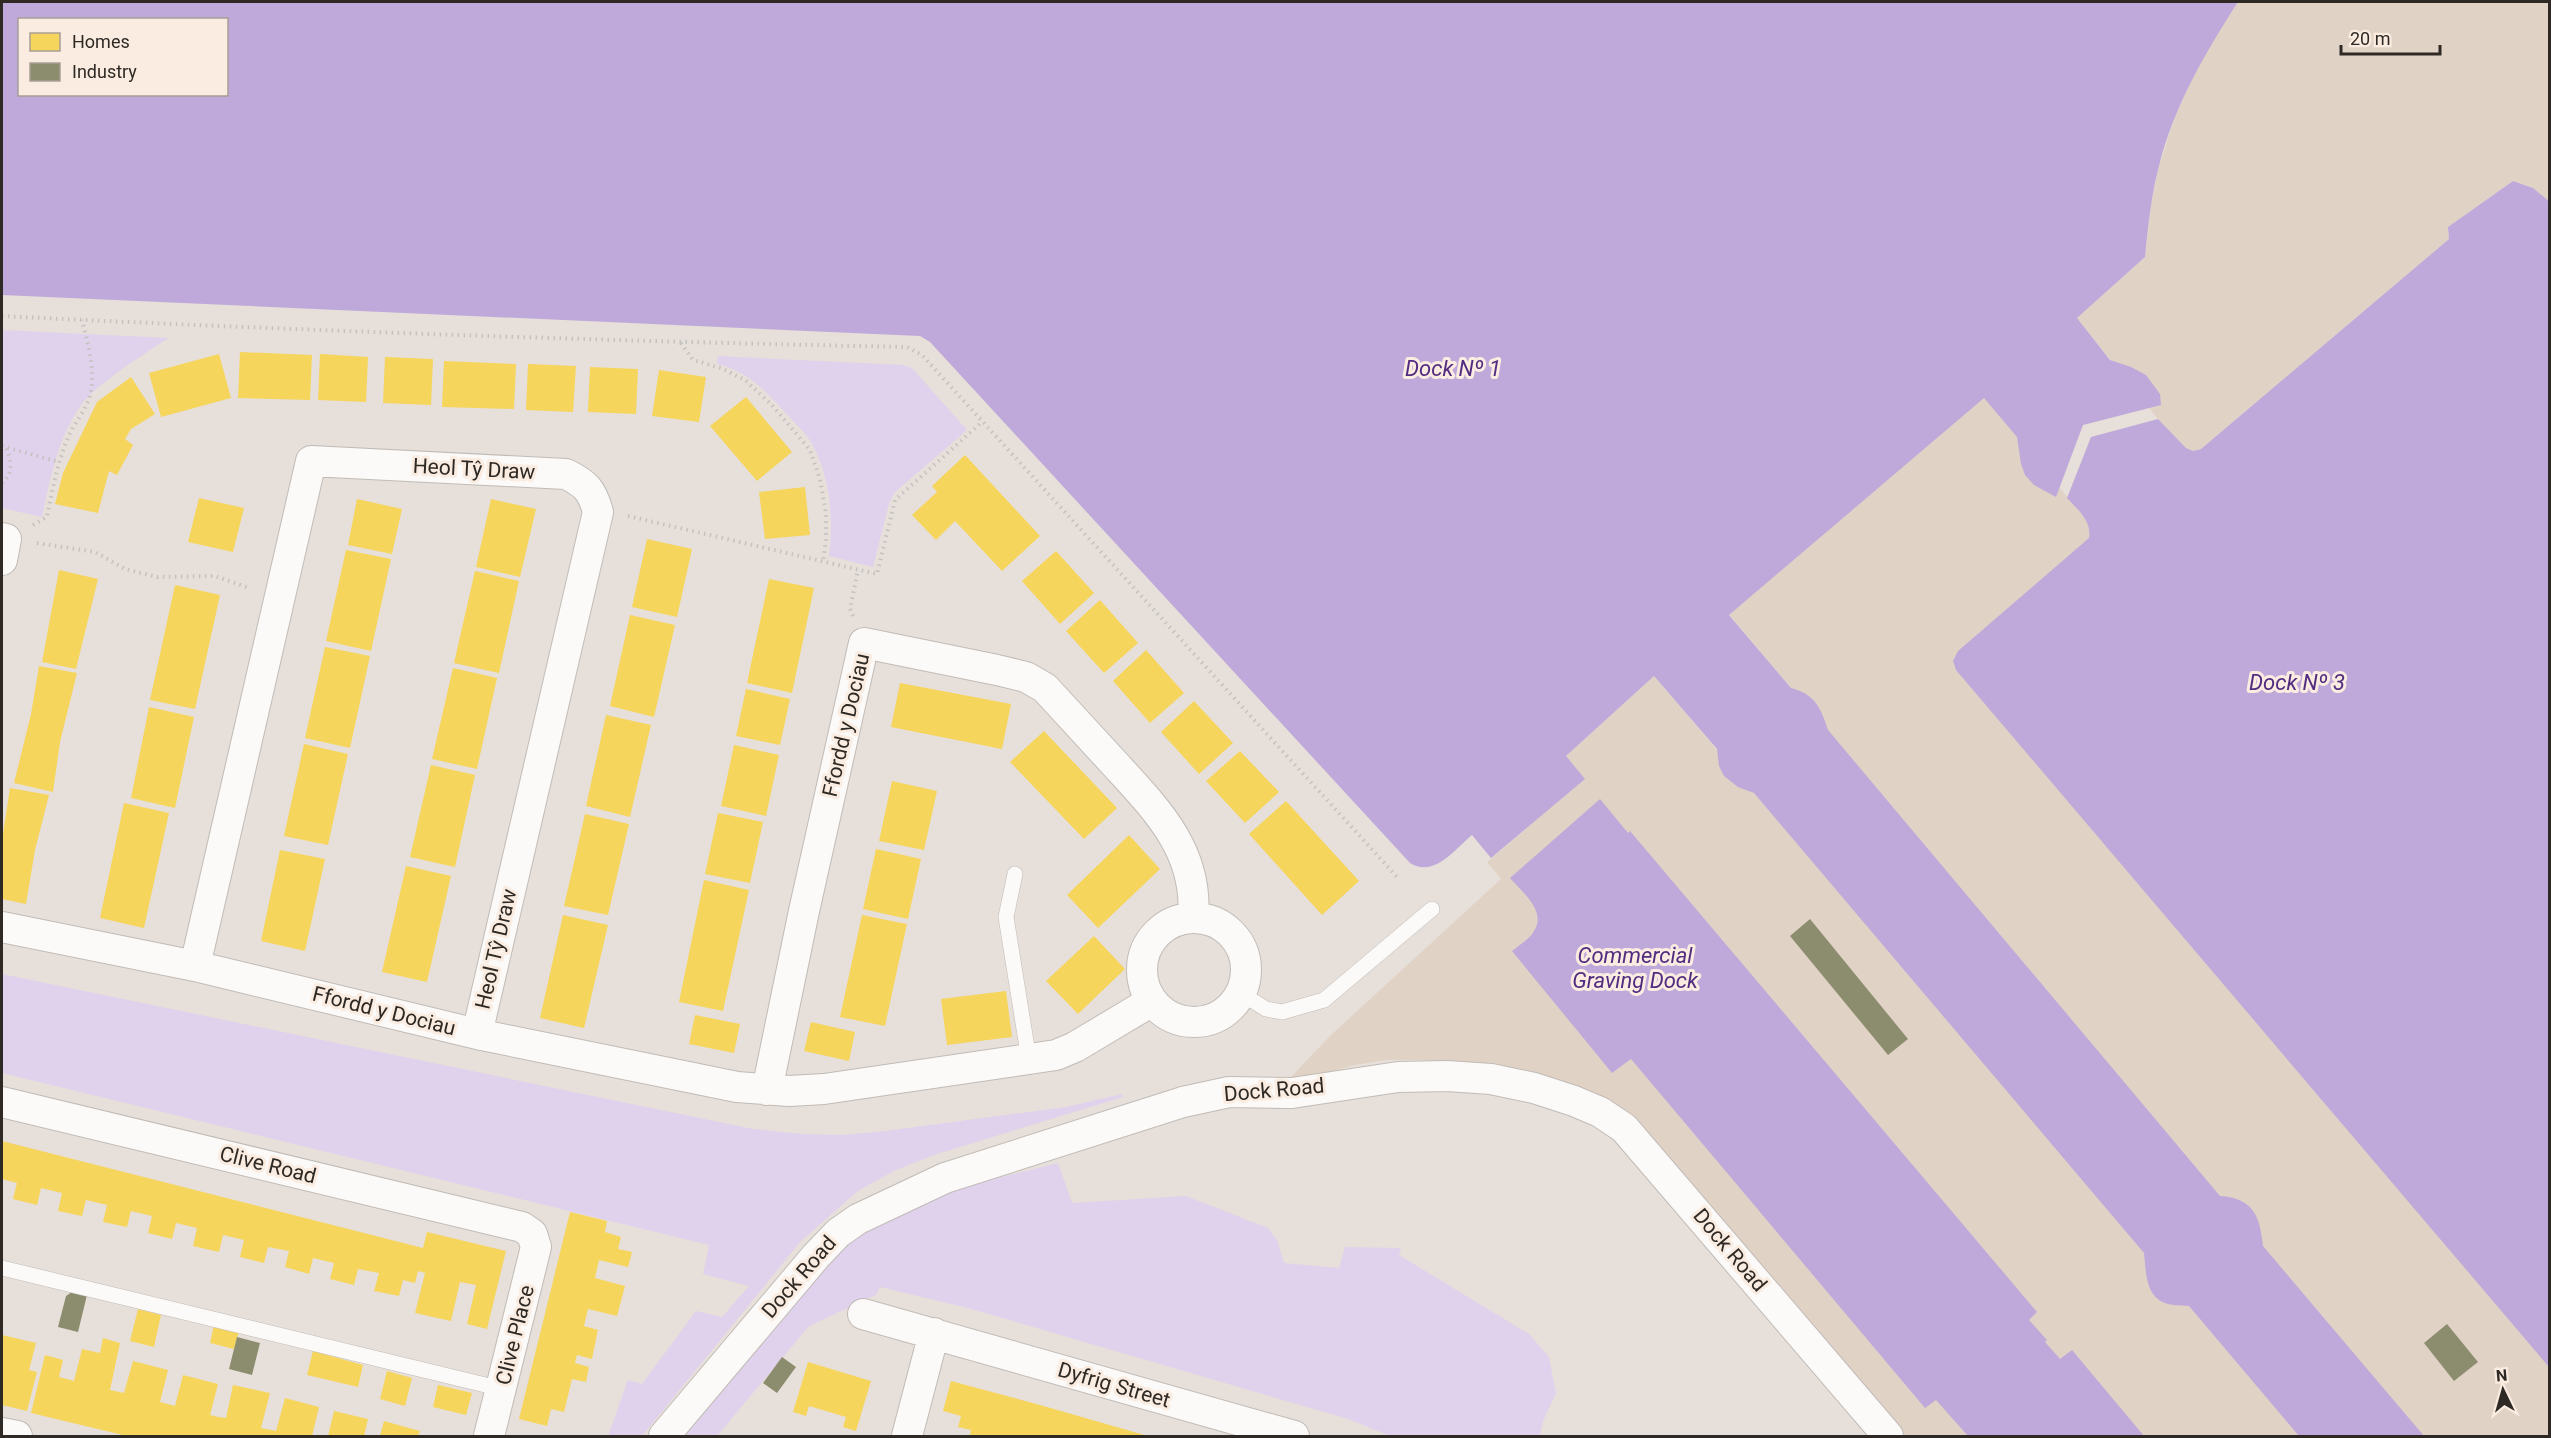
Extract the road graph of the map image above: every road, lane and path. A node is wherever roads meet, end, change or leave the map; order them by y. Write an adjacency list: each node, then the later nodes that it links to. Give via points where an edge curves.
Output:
1 (2, 316): 2 (path)
2 (82, 320): 3 (path); 6 (path, via 90,355 89,399)
3 (680, 342): 4 (path, via 907,347 922,355); 10 (path, via 693,360 745,380 810,450 826,513)
4 (982, 422): 11 (path, via 895,500 877,574); 15 (path)
5 (4, 446): 6 (path); 7 (path, via 11,465)
6 (59, 462): 9 (path, via 47,518)
7 (2, 483)
8 (619, 514): 10 (path)
9 (3, 546): 12 (path, via 53,544 95,552 125,569 157,577 216,576 257,591)
10 (823, 561): 11 (path)
11 (858, 570): 13 (path, via 850,609)
12 (278, 604): 19 (street, Heol Tŷ Draw); 22 (street, Heol Tŷ Draw, via 311,461 566,474 585,484 594,498 597,512)
13 (864, 643): 17 (street, Ffordd y Dociau, via 1026,677 1045,688 1171,828 1189,869 1195,897); 24 (street, Ffordd y Dociau)
14 (1015, 874): 23 (lane, via 1006,917)
15 (1398, 878)
16 (1432, 909): 20 (lane, via 1324,1000 1282,1012 1266,1009)
17 (1193, 918): 20 (street, via 1227,929 1239,942 1247,976); 21 (street, via 1162,928 1151,940 1142,971 1144,987)
18 (2, 927): 19 (street, Ffordd y Dociau)
19 (195, 966): 22 (street, Ffordd y Dociau)
20 (1242, 994): 21 (street, via 1231,1008 1199,1023 1165,1014)
21 (1152, 1001): 23 (street, Ffordd y Dociau, via 1075,1047)
22 (477, 1034): 24 (street, Ffordd y Dociau)
23 (1029, 1060): 24 (street, Ffordd y Dociau, via 824,1089)
24 (767, 1090)
25 (2, 1102): 26 (street, Clive Road, via 522,1227)
26 (532, 1234): 30 (street, Clive Place, via 536,1247)
27 (2, 1268): 30 (lane)
28 (863, 1314): 29 (street, Dyfrig Street)
29 (934, 1333): 35 (street); 36 (street, Dyfrig Street)
30 (502, 1389): 33 (street, Clive Place)
31 (2, 1433): 32 (street)
32 (17, 1437)
33 (489, 1437)
34 (663, 1437): 37 (street, Dock Road, via 838,1233 858,1219 945,1178 1183,1102 1229,1092 1292,1093 1398,1077 1448,1076 1534,1088 1600,1112 1624,1128)
35 (907, 1437)
36 (1294, 1437)
37 (1888, 1437)

